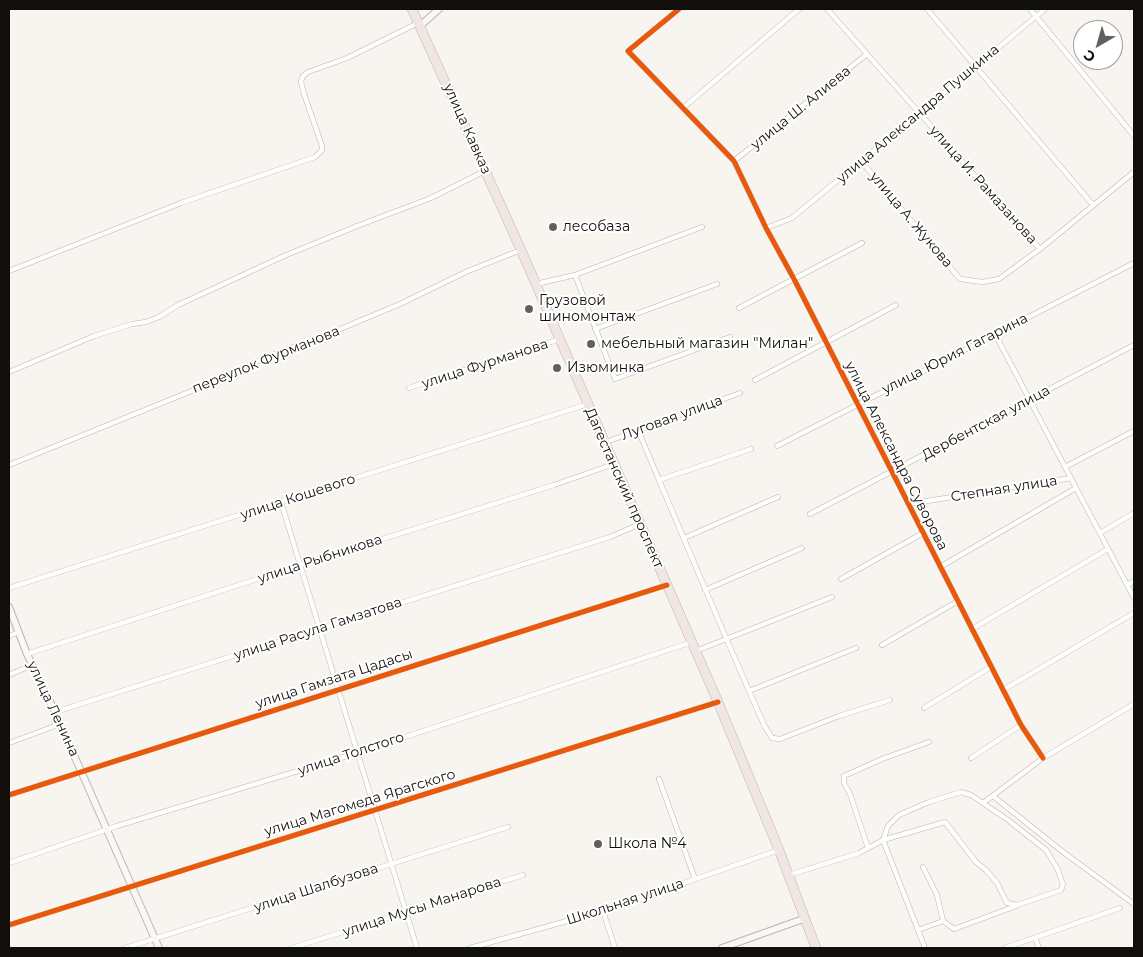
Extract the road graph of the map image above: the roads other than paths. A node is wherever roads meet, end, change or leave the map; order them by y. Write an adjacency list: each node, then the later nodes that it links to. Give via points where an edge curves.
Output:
1 (412, 9): 10 (highway, улица Кавказ)
2 (439, 9): 10 (street)
3 (679, 9): 13 (street, улица Александра Суворова, via 628,50)
4 (799, 9): 13 (street)
5 (827, 9): 11 (street, улица И. Рамазанова)
6 (927, 9): 12 (street)
7 (1030, 9): 9 (street)
8 (1045, 9): 9 (street, улица Александра Пушкина)
9 (1036, 16): 12 (street, улица Александра Пушкина); 15 (street)
10 (420, 23): 18 (highway, улица Кавказ); 27 (street, via 302,76 303,91 322,146 315,157 181,203)
11 (867, 54): 14 (street, улица И. Рамазанова); 17 (street, улица Ш. Алиева)
12 (975, 66): 14 (street, улица Александра Пушкина); 20 (street)
13 (683, 108): 17 (street, улица Александра Суворова)
14 (919, 113): 16 (street, улица Александра Пушкина); 24 (street, улица И. Рамазанова)
15 (1134, 136)
16 (861, 161): 22 (street, улица Александра Пушкина, via 792,218); 24 (street, улица А. Жукова, via 960,279 983,282 999,279)
17 (734, 162): 22 (street, улица Александра Суворова)
18 (486, 171): 25 (highway, улица Кавказ); 40 (street, via 431,198 284,256 178,304 159,317 94,336)
19 (1134, 172): 20 (street)
20 (1093, 205): 24 (street)
21 (702, 227): 28 (street)
22 (766, 228): 29 (street, улица Александра Суворова)
23 (862, 243): 29 (street)
24 (1040, 249)
25 (521, 250): 30 (highway, Дагестанский проспект); 53 (street, переулок Фурманова, via 400,304 267,356 199,388)
26 (1134, 263): 35 (street, улица Юрия Гагарина)
27 (9, 272)
28 (575, 275): 30 (street); 34 (street)
29 (794, 279): 33 (street); 38 (street, улица Александра Суворова)
30 (536, 284): 37 (highway, Дагестанский проспект)
31 (717, 284): 34 (street)
32 (896, 305): 38 (street)
33 (739, 308)
34 (595, 329): 36 (street, via 615,379)
35 (995, 334): 44 (street); 46 (street, улица Юрия Гагарина)
36 (730, 337)
37 (560, 339): 42 (street, улица Фурманова); 45 (highway, Дагестанский проспект)
38 (826, 342): 41 (street); 46 (street, улица Александра Суворова)
39 (1134, 345): 44 (street, Дербентская улица)
40 (9, 372)
41 (755, 380)
42 (409, 388)
43 (740, 393): 47 (street, Луговая улица)
44 (1029, 400): 54 (street); 55 (street, Дербентская улица)
45 (588, 404): 49 (highway, Дагестанский проспект); 60 (street, улица Кошевого)
46 (858, 404): 50 (street, улица Юрия Гагарина); 55 (street, улица Александра Суворова)
47 (638, 430): 49 (street, Луговая улица); 57 (street)
48 (1134, 431): 54 (street)
49 (604, 443): 52 (highway, Дагестанский проспект)
50 (776, 446)
51 (751, 448): 57 (street)
52 (614, 464): 64 (highway, Дагестанский проспект); 70 (street, улица Рыбникова)
53 (9, 465)
54 (1065, 467): 56 (street)
55 (892, 472): 61 (street, улица Александра Суворова); 63 (street, Дербентская улица)
56 (1071, 478): 58 (street); 61 (street, Степная улица)
57 (658, 480): 67 (street)
58 (1076, 488): 66 (street); 71 (street)
59 (778, 497): 67 (street)
60 (281, 502): 70 (street); 76 (street, улица Кошевого)
61 (908, 504): 65 (street, улица Александра Суворова)
62 (1134, 513): 66 (street)
63 (810, 514)
64 (640, 524): 74 (highway, Дагестанский проспект); 83 (street, улица Расула Гамзатова)
65 (923, 533): 71 (street, улица Александра Суворова); 72 (street)
66 (1100, 533): 69 (street)
67 (684, 538): 77 (street)
68 (802, 548): 77 (street)
69 (1108, 549): 75 (street); 84 (street)
70 (300, 564): 83 (street); 91 (street, улица Рыбникова)
71 (940, 567): 80 (street, улица Александра Суворова)
72 (841, 579)
73 (1134, 580): 75 (street)
74 (667, 585): 89 (highway, Дагестанский проспект); 95 (street, улица Гамзата Цадасы)
75 (1127, 585): 79 (street)
76 (9, 588)
77 (706, 590): 87 (street)
78 (832, 598): 87 (street, улица Толстого)
79 (1134, 598)
80 (958, 601): 84 (street, улица Александра Суворова); 88 (street)
81 (9, 607): 85 (street, улица Ленина)
82 (1134, 613): 96 (street)
83 (320, 628): 95 (street); 102 (street, улица Расула Гамзатова)
84 (972, 629): 93 (street, улица Александра Суворова)
85 (19, 632): 86 (street); 91 (street, улица Ленина)
86 (9, 636)
87 (726, 638): 89 (street, улица Толстого); 97 (street)
88 (882, 644)
89 (694, 647): 99 (highway, Дагестанский проспект); 106 (street, улица Толстого)
90 (856, 648): 97 (street)
91 (27, 654): 92 (street, улица Ленина)
92 (32, 665): 94 (street); 102 (street, улица Ленина)
93 (991, 667): 96 (street, улица Александра Суворова); 101 (street)
94 (9, 675)
95 (338, 690): 106 (street); 109 (street, улица Гамзата Цадасы)
96 (1003, 690): 103 (street, улица Александра Суворова)
97 (749, 691): 98 (street, via 772,738 780,739)
98 (890, 700)
99 (718, 702): 114 (street, улица Магомеда Ярагского); 119 (highway, Дагестанский проспект)
100 (1134, 704): 108 (street)
101 (924, 708)
102 (55, 712): 105 (street, via 56,726); 109 (street, улица Ленина)
103 (1021, 725): 107 (street); 108 (street, улица Александра Суворова)
104 (929, 742): 118 (street, via 844,776)
105 (9, 743)
106 (358, 753): 114 (street); 116 (street, улица Толстого)
107 (971, 758)
108 (1043, 758): 112 (street)
109 (81, 772): 111 (street, улица Гамзата Цадасы); 116 (street, улица Ленина)
110 (659, 779): 125 (street)
111 (9, 795)
112 (993, 796): 113 (street); 127 (street)
113 (983, 803): 117 (street, via 961,792 929,802 899,815 888,826); 128 (street, via 1046,850 1063,885 1061,890)
114 (375, 810): 121 (street); 126 (street, улица Магомеда Ярагского)
115 (508, 827): 121 (street, улица Шалбузова)
116 (108, 830): 120 (street, улица Толстого); 126 (street, улица Ленина)
117 (884, 840): 118 (street); 128 (street, via 945,822 997,883 1007,903); 135 (street)
118 (868, 848): 124 (street, via 859,854)
119 (779, 850): 124 (highway, Дагестанский проспект); 125 (street, Школьная улица)
120 (9, 863)
121 (391, 864): 131 (street); 137 (street, улица Шалбузова)
122 (923, 867): 133 (street, via 937,895)
123 (523, 874): 131 (street, улица Мусы Манарова)
124 (789, 874): 132 (highway, Дагестанский проспект)
125 (695, 879): 130 (street, Школьная улица)
126 (132, 886): 134 (street, улица Магомеда Ярагского); 137 (street, улица Ленина)
127 (1134, 904)
128 (1017, 906): 133 (street, via 954,929)
129 (1120, 908): 136 (street)
130 (604, 911): 142 (street, Школьная улица); 143 (street)
131 (406, 913): 140 (street, улица Мусы Манарова); 141 (street)
132 (806, 918): 144 (street); 145 (highway, Дагестанский проспект)
133 (944, 921): 135 (street)
134 (9, 925)
135 (918, 930): 146 (street)
136 (1035, 938): 147 (street); 148 (street)
137 (155, 939): 138 (street, улица Шалбузова); 139 (street, улица Ленина)
138 (125, 948)
139 (160, 948)
140 (292, 948)
141 (417, 948)
142 (470, 948)
143 (616, 948)
144 (722, 948)
145 (816, 948)
146 (925, 948)
147 (1005, 948)
148 (1039, 948)

